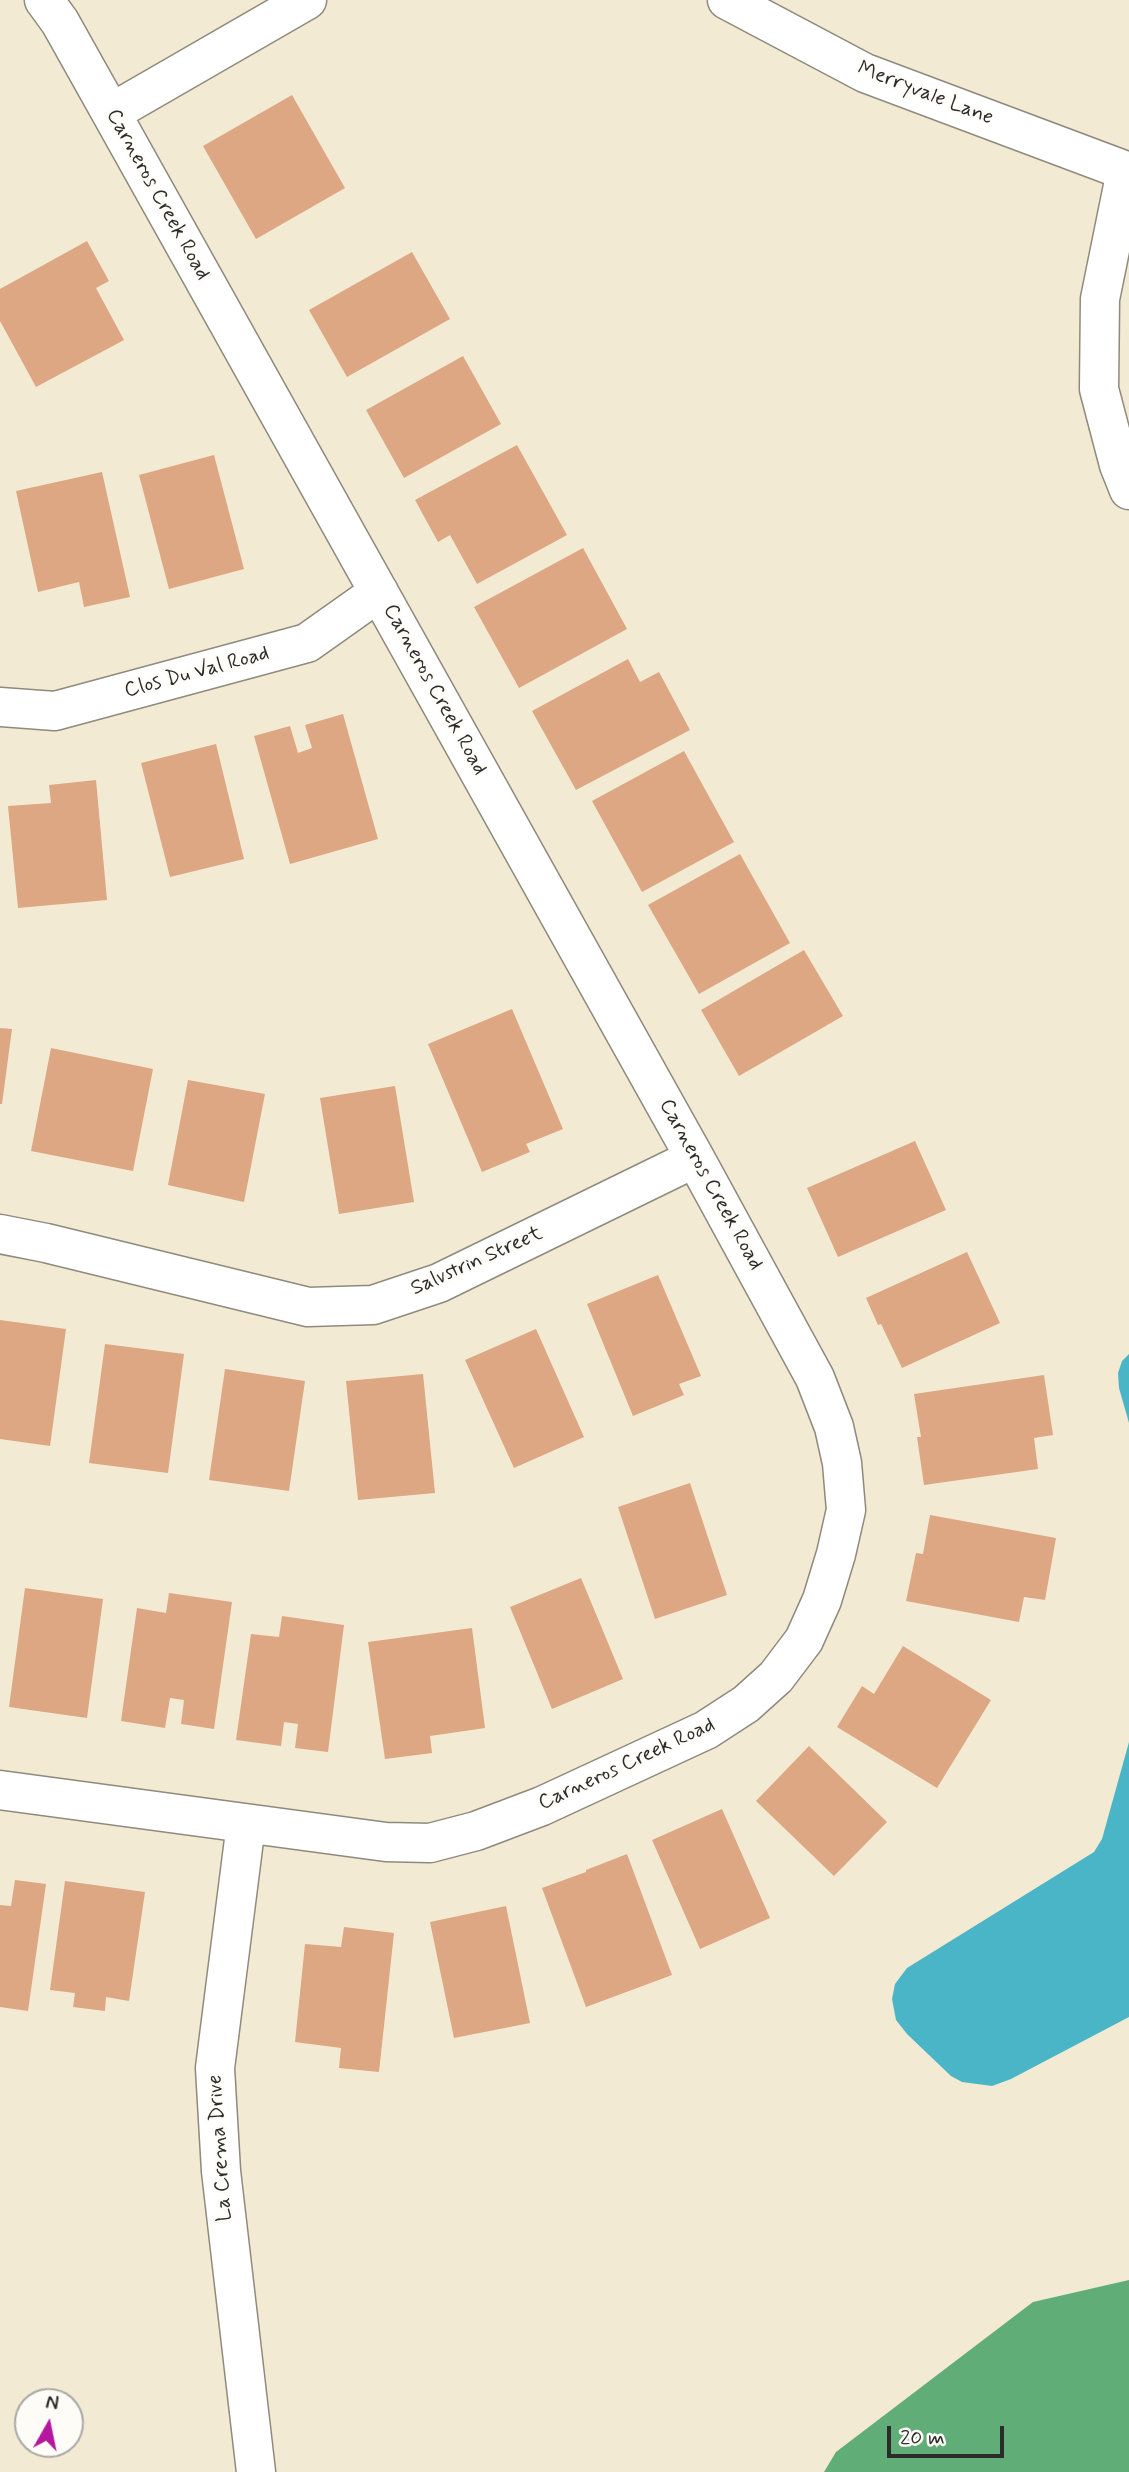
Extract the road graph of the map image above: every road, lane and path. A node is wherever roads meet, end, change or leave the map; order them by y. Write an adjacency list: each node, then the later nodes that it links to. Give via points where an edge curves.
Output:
1 (44, 0): 4 (street, Carneros Creek Road)
2 (307, 0): 4 (street)
3 (727, 0): 5 (street, Merryvale Lane, via 865,73)
4 (111, 113): 7 (street, Carneros Creek Road)
5 (1127, 171): 6 (street, via 1100,299 1099,389)
6 (1129, 490)
7 (379, 592): 8 (street, Clos Du Val Road, via 307,643 55,711); 9 (street, Carneros Creek Road)
8 (0, 707)
9 (695, 1158): 10 (street, Salvstrin Street, via 439,1283 373,1304 308,1307); 12 (street, Carneros Creek Road, via 815,1378 842,1462 846,1510 822,1600 804,1640 776,1677 706,1730 542,1807 476,1831 430,1843 386,1842)
10 (0, 1234)
11 (0, 1790): 12 (street, Carneros Creek Road)
12 (246, 1824): 13 (street, La Crema Drive, via 215,2068 221,2171)
13 (256, 2472)

